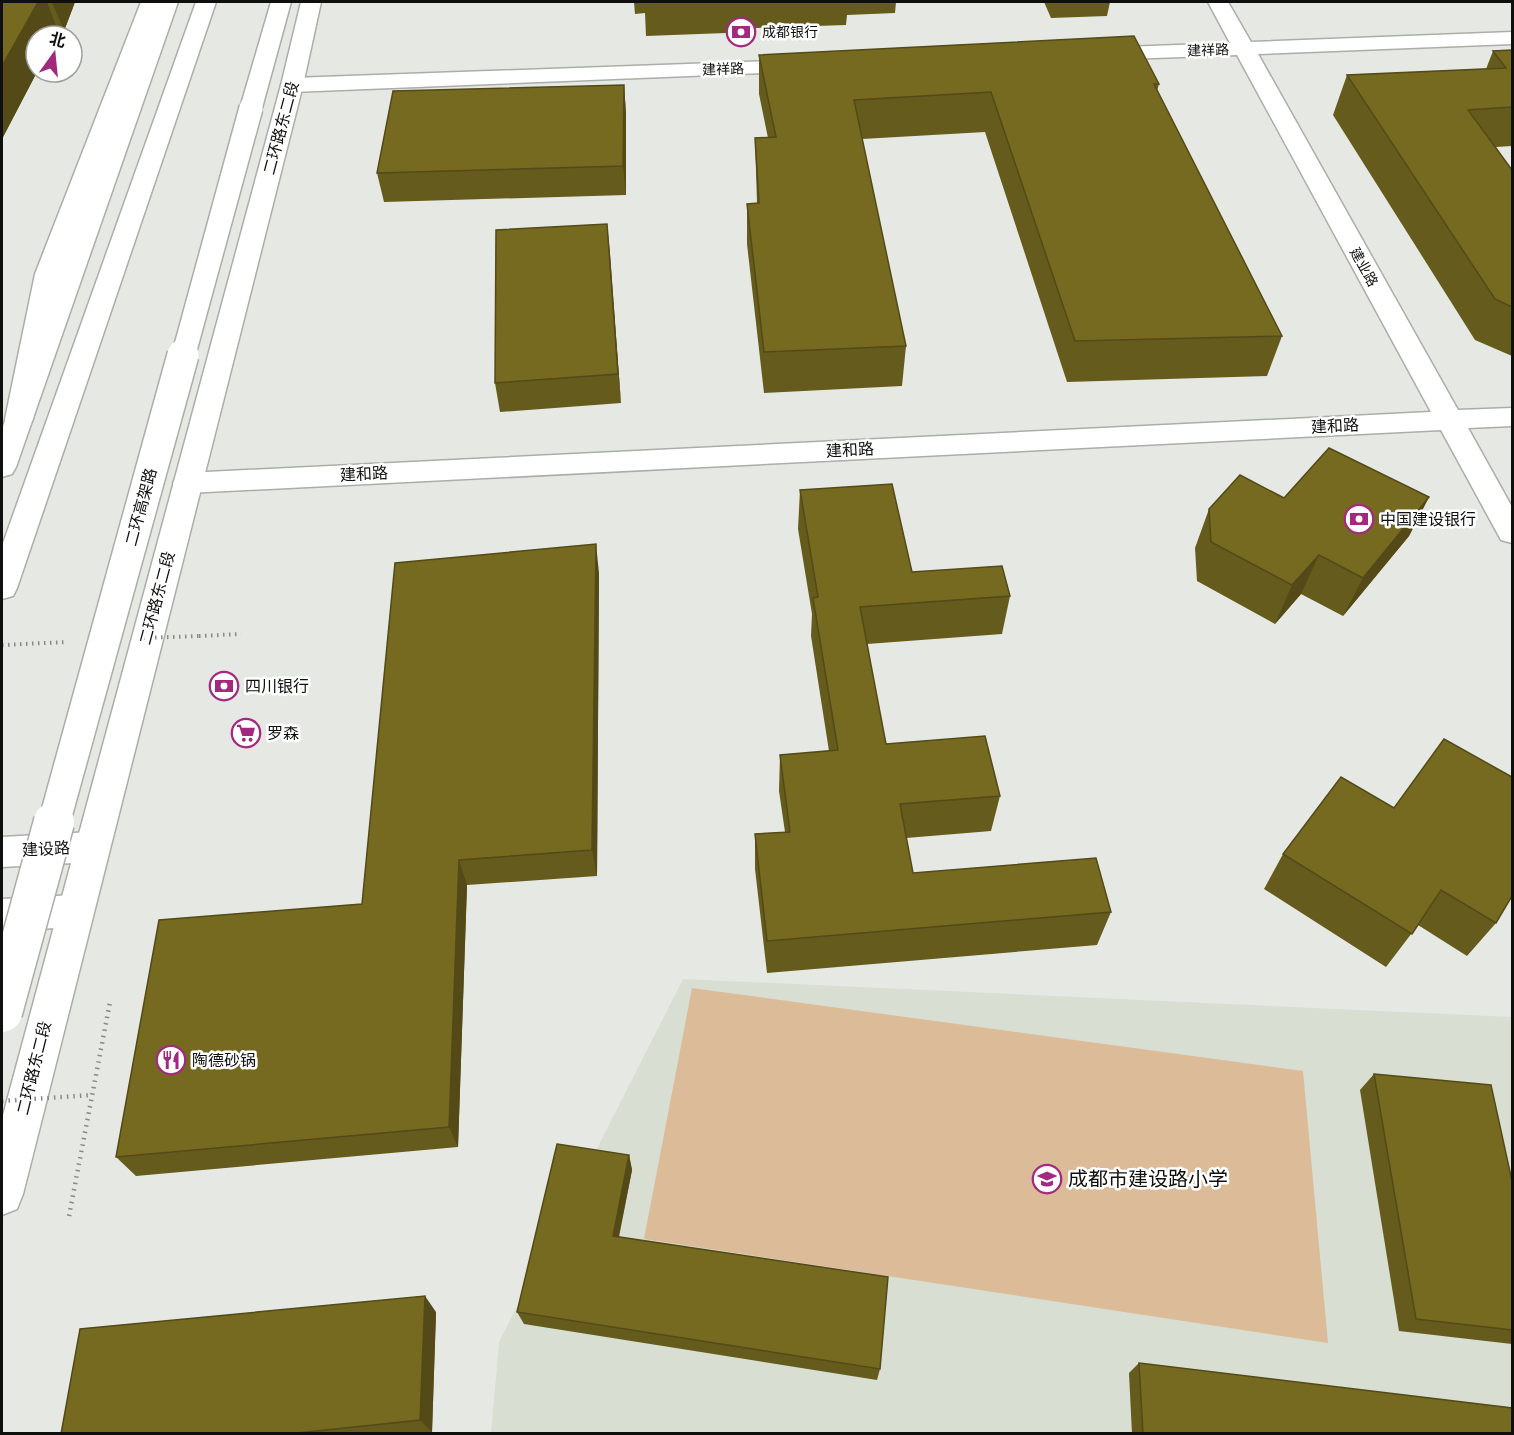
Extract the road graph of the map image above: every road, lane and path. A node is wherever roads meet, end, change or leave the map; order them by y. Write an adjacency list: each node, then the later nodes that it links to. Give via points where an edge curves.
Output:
1 (151, 2): 13 (main road, via 48,274)
2 (168, 2): 13 (main road)
3 (206, 2): 18 (main road)
4 (281, 2): 26 (main road, 二环高架路, bridge)
5 (311, 2): 11 (main road, 二环路东二段)
6 (1218, 2): 8 (main road, 建业路)
7 (1512, 38): 8 (main road, 建祥路)
8 (1242, 49): 9 (main road, 建祥路); 14 (main road, 建业路)
9 (1076, 55)
10 (826, 65): 11 (main road, 建祥路)
11 (292, 85): 16 (main road, 二环路东二段)
12 (1512, 417): 14 (main road, 建和路)
13 (19, 419): 15 (main road)
14 (1449, 420): 16 (main road, 建和路); 17 (main road, 建业路)
15 (2, 467)
16 (187, 483): 21 (main road, 二环路东二段)
17 (1512, 532)
18 (2, 588)
19 (241, 634): 20 (path)
20 (199, 636)
21 (91, 847): 22 (main road, 建设路); 23 (main road, 二环路东二段)
22 (2, 852)
23 (74, 911): 24 (main road); 29 (main road, 二环路东二段)
24 (2, 915)
25 (110, 1002): 27 (path)
26 (2, 1012)
27 (92, 1095): 28 (path, bridge); 30 (path)
28 (2, 1101)
29 (2, 1194)
30 (69, 1216)

